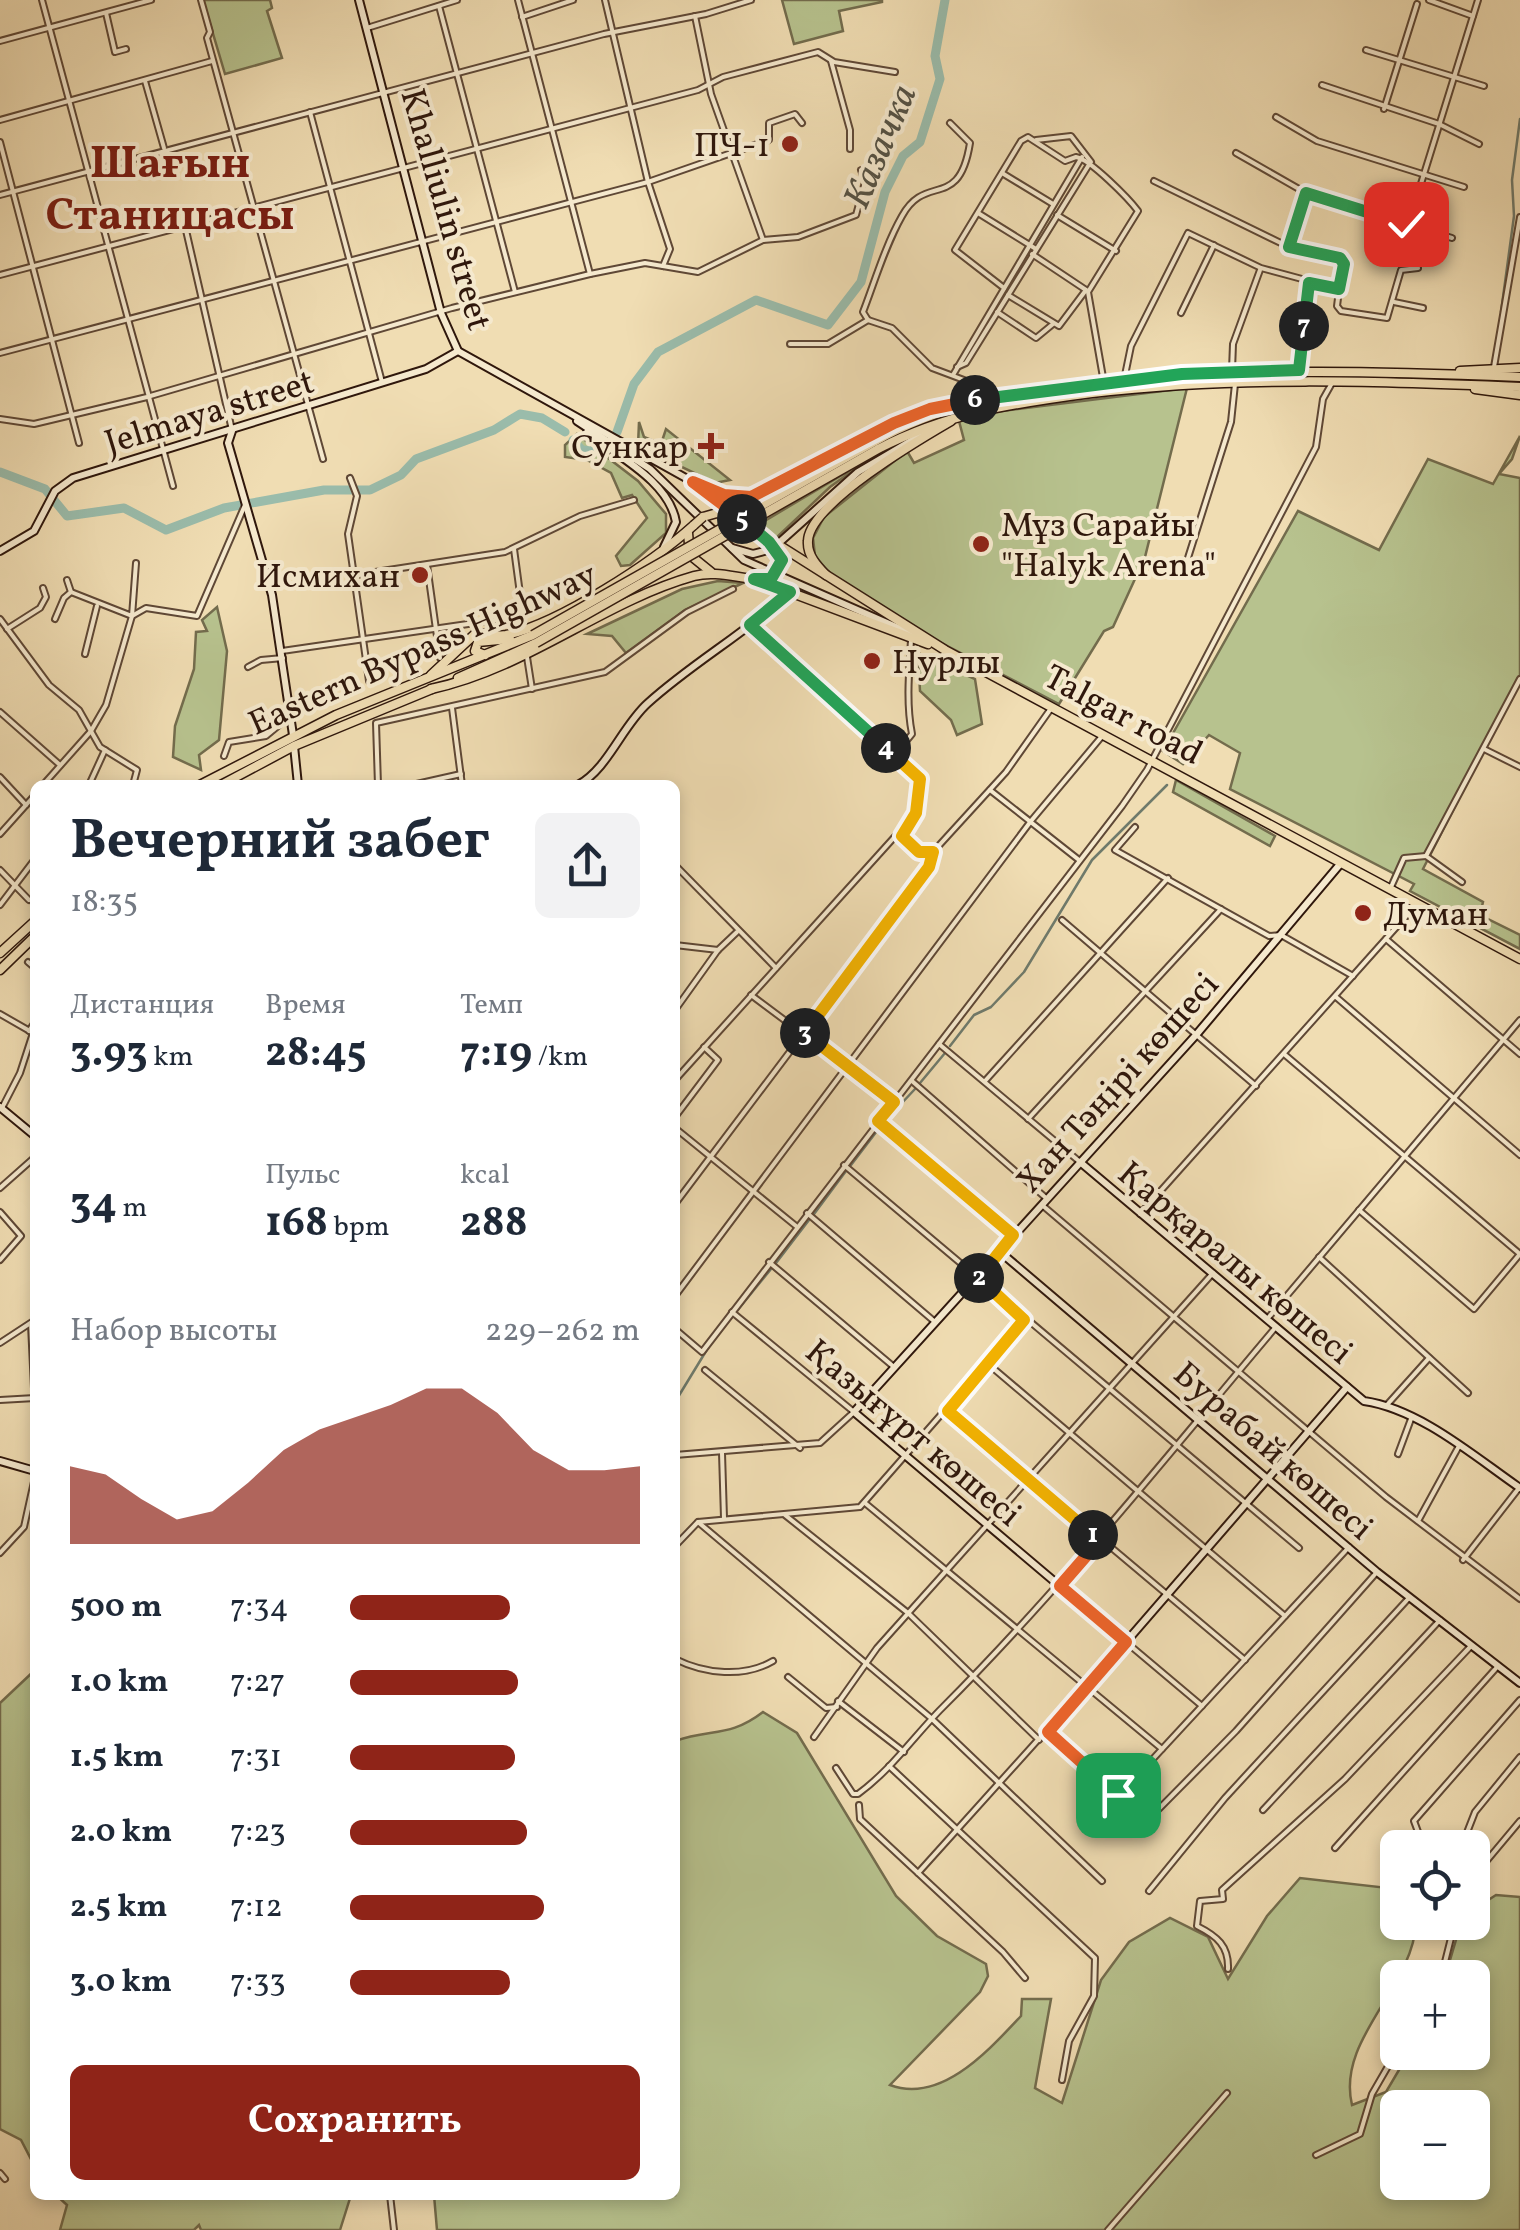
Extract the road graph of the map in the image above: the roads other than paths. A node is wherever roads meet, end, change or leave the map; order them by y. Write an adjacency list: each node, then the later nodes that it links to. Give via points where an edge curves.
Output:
1 (42, 0): 20 (street)
2 (121, 0): 15 (street)
3 (151, 0): 15 (street)
4 (201, 0): 29 (street)
5 (359, 0): 21 (street, Khalliulin street)
6 (457, 0): 14 (street)
7 (518, 0): 19 (street)
8 (573, 0): 19 (street)
9 (605, 0): 22 (street)
10 (751, 0): 17 (street)
11 (1429, 0): 18 (street)
12 (1478, 0): 18 (street)
13 (1417, 4): 28 (street)
14 (440, 6): 21 (street); 30 (street)
15 (123, 7): 16 (street)
16 (106, 13): 20 (street); 24 (street, via 116,52)
17 (696, 16): 22 (street); 34 (street)
18 (1473, 16): 32 (street)
19 (522, 17): 26 (street)
20 (50, 27): 23 (street); 38 (street)
21 (367, 28): 37 (street, Khalliulin street)
22 (614, 34): 26 (street); 39 (street)
23 (0, 41)
24 (126, 49)
25 (1366, 50): 28 (street)
26 (531, 52): 30 (street); 47 (street)
27 (831, 60): 31 (street); 34 (street, via 818,52); 54 (street)
28 (1398, 60): 32 (street); 40 (street)
29 (214, 61): 33 (street); 48 (street)
30 (458, 72): 37 (street); 52 (street)
31 (894, 72)
32 (1454, 74): 36 (street); 46 (street)
33 (146, 81): 38 (street); 53 (street)
34 (708, 85): 39 (street); 56 (street)
35 (1322, 85): 40 (street)
36 (1484, 86)
37 (384, 91): 41 (street); 59 (street, Khalliulin street)
38 (70, 100): 43 (street); 60 (street)
39 (630, 108): 47 (street); 65 (street)
40 (1384, 109): 46 (street)
41 (309, 111): 48 (street); 67 (street)
42 (1276, 117): 63 (street, via 1317,142)
43 (0, 120)
44 (802, 123): 56 (street, via 795,114 769,123 766,142)
45 (950, 124): 110 (street, via 970,143 966,170 957,182 916,198 902,215 863,312)
46 (1439, 124): 51 (street); 63 (street)
47 (550, 128): 52 (street); 71 (street)
48 (234, 131): 53 (street); 73 (street)
49 (1034, 140): 57 (street, via 1065,161); 58 (street, via 1072,136); 62 (street, via 1025,137)
50 (0, 142): 68 (street)
51 (1479, 144)
52 (478, 148): 59 (street); 77 (street)
53 (164, 150): 60 (street)
54 (850, 150)
55 (1236, 152): 69 (street)
56 (729, 154): 65 (street); 81 (street)
57 (1082, 157): 58 (street); 72 (street)
58 (1091, 162): 75 (street); 87 (street, via 1138,211)
59 (405, 167): 67 (street); 82 (street, Khalliulin street)
60 (89, 170): 68 (street); 83 (street)
61 (861, 170): 81 (street, via 856,215 798,237)
62 (1002, 173): 72 (street); 74 (street)
63 (1422, 175): 66 (street); 78 (street)
64 (1154, 181): 85 (street)
65 (648, 182): 71 (street); 91 (street, via 670,249)
66 (1464, 187)
67 (328, 188): 73 (street); 89 (street)
68 (14, 191): 70 (street); 90 (street)
69 (1306, 193): 78 (street); 85 (street)
70 (0, 194)
71 (569, 202): 77 (street); 94 (street)
72 (1053, 204): 86 (street)
73 (254, 208): 79 (street); 96 (street)
74 (978, 213): 86 (street); 98 (street, via 955,253)
75 (1057, 215): 86 (street); 87 (street)
76 (1520, 218): 119 (street)
77 (497, 220): 82 (street); 101 (street)
78 (1406, 224): 80 (street); 88 (street)
79 (185, 226): 83 (street); 103 (street)
80 (1452, 238)
81 (763, 240): 91 (street, via 698,272)
82 (424, 241): 89 (street); 107 (street, Khalliulin street)
83 (110, 245): 90 (street); 109 (street)
84 (1214, 245): 92 (street); 108 (street); 127 (street, via 1188,233 1131,346)
85 (1289, 247): 99 (street, via 1343,260)
86 (1032, 250): 98 (street); 100 (street); 102 (street)
87 (1116, 251): 100 (street)
88 (1396, 260)
89 (348, 262): 96 (street); 112 (street)
90 (33, 266): 95 (street); 113 (street)
91 (664, 266): 94 (street, via 645,263)
92 (1261, 268): 97 (street); 123 (street, via 1233,344)
93 (1418, 268): 104 (street, via 1401,270)
94 (590, 274): 101 (street)
95 (0, 275)
96 (274, 281): 103 (street); 117 (street)
97 (1309, 283): 99 (street); 121 (street)
98 (1004, 288): 118 (street)
99 (1339, 289): 104 (street, via 1341,311 1383,319)
100 (1087, 291): 111 (street, via 1062,324); 130 (street)
101 (515, 292): 107 (street)
102 (1008, 295): 106 (street); 111 (street)
103 (202, 301): 109 (street); 122 (street)
104 (1392, 302): 105 (street)
105 (1424, 308)
106 (997, 312): 111 (street, via 1036,338); 118 (street)
107 (441, 313): 112 (street); 115 (street, Khalliulin street)
108 (1181, 313)
109 (127, 319): 113 (street); 134 (street)
110 (868, 320): 114 (street, via 828,344); 124 (street, via 892,328 932,368)
111 (1053, 324)
112 (367, 334): 117 (street); 129 (street)
113 (54, 338): 116 (street); 140 (street)
114 (790, 344)
115 (458, 351): 129 (street, Jelmaya street, via 441,364); 132 (street, Khalliulin street)
116 (0, 352)
117 (294, 354): 122 (street); 137 (street)
118 (957, 367): 124 (street)
119 (1494, 368): 120 (main road); 126 (main road)
120 (1520, 368)
121 (1299, 370): 123 (main road); 126 (main road)
122 (221, 373): 134 (street); 143 (street)
123 (1233, 374): 127 (main road); 128 (main road); 138 (main road); 161 (street, via 1231,422)
124 (953, 375): 135 (street, via 970,386)
125 (1520, 378): 126 (main road)
126 (1436, 379): 128 (main road); 131 (main road); 133 (main road)
127 (1124, 380): 130 (main road)
128 (1333, 380): 208 (street, via 1323,398 1316,447)
129 (382, 382): 137 (street, Jelmaya street)
130 (1104, 383): 135 (main road)
131 (1520, 387)
132 (534, 393): 139 (street, Khalliulin street); 149 (street, Khalliulin street)
133 (1520, 396)
134 (147, 397): 140 (street); 146 (street)
135 (976, 400): 136 (main road)
136 (960, 403): 145 (main road); 149 (street, via 894,423 751,497)
137 (308, 407): 143 (street, Jelmaya street); 147 (street)
138 (980, 410): 142 (street); 145 (main road)
139 (565, 414): 153 (street, Khalliulin street, via 650,469); 160 (street, via 643,474 669,503 674,530)
140 (71, 415): 141 (street, via 34,424); 144 (street)
141 (0, 419)
142 (951, 421): 157 (street, via 858,472); 173 (main road, via 862,480 812,526 813,560)
143 (232, 430): 146 (street, Jelmaya street); 152 (street, via 228,443)
144 (79, 443)
145 (876, 446): 183 (main road, Eastern Bypass Highway, bridge)
146 (162, 452): 150 (street); 159 (street, Jelmaya street, via 73,478 55,491 34,531)
147 (323, 459)
148 (350, 478): 165 (street, via 357,493 348,526)
149 (693, 482): 155 (street, Khalliulin street)
150 (172, 486)
151 (634, 500): 158 (street, via 580,516)
152 (246, 503): 175 (street, via 197,616 146,608); 187 (street)
153 (704, 521): 154 (main road, bridge); 155 (main road, via 721,513); 156 (street, via 741,552); 184 (street, Khalliulin street, via 734,553 767,573)
154 (692, 527): 160 (main road); 164 (main road, via 686,540 690,554)
155 (752, 528): 156 (main road, Khalliulin street)
156 (768, 546): 157 (main road, Khalliulin street); 167 (main road, via 782,560 775,576)
157 (780, 546): 173 (main road, Khalliulin street)
158 (514, 549): 163 (street); 180 (street, via 523,616)
159 (0, 551)
160 (656, 555): 195 (main road, via 522,629 475,634 443,668)
161 (1187, 562)
162 (136, 563): 175 (street)
163 (428, 565): 165 (street); 180 (street)
164 (716, 574): 166 (main road); 167 (main road)
165 (356, 575): 181 (street)
166 (692, 577): 185 (main road, via 652,564 528,632 482,640 474,648 480,656); 188 (main road)
167 (754, 579): 172 (main road)
168 (67, 580): 171 (street)
169 (44, 588): 179 (street, via 40,608)
170 (734, 590): 193 (street, via 687,612 605,672)
171 (71, 592): 174 (street); 177 (street)
172 (790, 592): 178 (street); 182 (main road)
173 (850, 592): 184 (main road, Khalliulin street)
174 (97, 606): 175 (street); 186 (street)
175 (132, 616): 200 (street, via 106,705)
176 (0, 619): 179 (street)
177 (56, 620)
178 (750, 625): 207 (street); 222 (street, via 650,701)
179 (7, 630): 200 (street)
180 (438, 630): 181 (street); 189 (street)
181 (365, 637): 187 (street); 192 (street)
182 (911, 638): 184 (main road); 207 (street, via 906,705 912,734)
183 (534, 639): 185 (main road, Eastern Bypass Highway); 194 (main road, Eastern Bypass Highway)
184 (945, 650): 196 (main road, Talgar road)
185 (497, 652): 195 (main road, Eastern Bypass Highway)
186 (85, 654)
187 (282, 654): 190 (street); 199 (street)
188 (527, 657): 193 (street); 194 (main road)
189 (440, 658)
190 (248, 667)
191 (1520, 679): 204 (street)
192 (369, 681)
193 (532, 689): 197 (street)
194 (431, 690): 203 (main road, Eastern Bypass Highway)
195 (396, 692): 201 (main road, Eastern Bypass Highway)
196 (1052, 707): 202 (main road, Talgar road); 223 (street)
197 (452, 708): 211 (street); 219 (street, via 376,723)
198 (0, 712): 209 (street)
199 (290, 716): 201 (street); 206 (street, via 266,736 229,742)
200 (91, 731): 205 (street); 209 (street)
201 (293, 735): 216 (main road, Eastern Bypass Highway)
202 (1103, 735): 208 (main road, Talgar road); 226 (street)
203 (294, 746): 217 (main road, Eastern Bypass Highway); 218 (street)
204 (1484, 749): 210 (street); 231 (street)
205 (106, 750): 214 (street); 215 (street, via 137,770)
206 (224, 756)
207 (894, 756): 229 (street, via 920,779 916,813)
208 (1150, 760): 232 (street); 233 (main road, Talgar road)
209 (60, 765): 213 (street)
210 (1520, 767)
211 (462, 774): 220 (street); 221 (street)
212 (0, 778): 225 (street)
213 (47, 780)
214 (91, 780)
215 (134, 780)
216 (209, 780)
217 (231, 780)
218 (297, 780)
219 (378, 780)
220 (435, 780)
221 (462, 780)
222 (585, 780)
223 (990, 790): 226 (street); 230 (street)
224 (30, 801): 225 (street)
225 (26, 805): 228 (street)
226 (1031, 821): 232 (street); 274 (street)
227 (1135, 827): 237 (street, via 1115,850)
228 (0, 834)
229 (901, 834): 230 (street, via 919,852); 256 (street)
230 (933, 852): 266 (street, via 929,867)
231 (1426, 856): 238 (street); 240 (street, via 1404,858)
232 (1079, 860): 270 (street)
233 (1342, 864): 240 (main road, Talgar road); 248 (street, Хан Тәңірі көшесі)
234 (30, 866): 239 (street)
235 (0, 870): 239 (street)
236 (680, 870): 247 (street)
237 (1168, 878): 244 (street); 253 (street)
238 (1462, 882)
239 (15, 886): 241 (street); 243 (street)
240 (1390, 889): 242 (main road, Talgar road)
241 (29, 900)
242 (1417, 904): 249 (street); 255 (main road, Talgar road)
243 (0, 905)
244 (1221, 908): 248 (street); 259 (street)
245 (1062, 920): 253 (street)
246 (30, 925): 254 (main road)
247 (737, 932): 252 (street); 256 (street)
248 (1280, 936): 258 (street); 267 (street, Хан Тәңірі көшесі)
249 (1386, 939): 258 (street); 269 (street)
250 (30, 941): 257 (main road)
251 (680, 946): 252 (street)
252 (718, 950): 262 (street)
253 (1101, 951): 259 (street); 277 (street)
254 (0, 954)
255 (1520, 959)
256 (776, 968): 260 (street)
257 (0, 970)
258 (1354, 976): 261 (street)
259 (1144, 990): 267 (street); 283 (street)
260 (751, 995): 266 (street); 271 (street)
261 (1336, 996): 272 (street); 279 (street)
262 (680, 1003)
263 (0, 1014): 265 (street)
264 (1520, 1020): 269 (street)
265 (30, 1032)
266 (803, 1032): 274 (street); 289 (street)
267 (1196, 1035): 278 (street); 291 (street, Хан Тәңірі көшесі)
268 (30, 1040): 281 (street)
269 (1503, 1040): 273 (street); 279 (street)
270 (939, 1044): 276 (street); 277 (street, Қарқаралы көшесі)
271 (704, 1047): 275 (street); 282 (street, via 718,1060)
272 (1284, 1054): 278 (street); 287 (street)
273 (1520, 1054)
274 (850, 1066): 280 (street); 294 (street)
275 (680, 1074)
276 (912, 1081): 280 (street); 296 (street)
277 (985, 1081): 283 (street, Қарқаралы көшесі)
278 (1256, 1086): 300 (street)
279 (1454, 1098): 287 (street); 288 (street)
280 (894, 1102): 284 (street)
281 (1, 1107): 285 (street)
282 (680, 1109)
283 (1028, 1119): 291 (street, Қарқаралы көшесі)
284 (878, 1121): 292 (street); 302 (street)
285 (30, 1132)
286 (680, 1132): 289 (street)
287 (1404, 1155): 297 (street); 297 (street, via 1520,1254 1474,1309)
288 (1520, 1155)
289 (710, 1156): 294 (street); 295 (street)
290 (30, 1162): 293 (street)
291 (1080, 1162): 296 (street, Хан Тәңірі көшесі); 300 (street, Қарқаралы көшесі)
292 (844, 1164): 299 (street); 308 (street)
293 (0, 1188)
294 (755, 1192): 301 (street); 309 (street)
295 (680, 1197)
296 (1044, 1201): 302 (street, Хан Тәңірі көшесі); 311 (street)
297 (1360, 1210): 304 (street)
298 (0, 1212): 305 (street, via 20,1234)
299 (807, 1213): 301 (street); 314 (street)
300 (1140, 1214): 307 (street, Қарқаралы көшесі)
301 (796, 1227): 306 (street)
302 (1013, 1235): 303 (street, Хан Тәңірі көшесі)
303 (999, 1250): 308 (street, Хан Тәңірі көшесі); 320 (street, Бурабай көшесі)
304 (1320, 1258): 312 (street); 319 (street)
305 (0, 1260)
306 (769, 1262): 310 (street); 322 (street)
307 (1213, 1273): 311 (street); 312 (street, Қарқаралы көшесі)
308 (978, 1274): 313 (street); 314 (street, Хан Тәңірі көшесі)
309 (680, 1290)
310 (732, 1312): 317 (street, via 702,1352); 332 (street, Қазығұрт көшесі)
311 (1175, 1318): 320 (street); 324 (street)
312 (1267, 1319): 316 (street, Қарқаралы көшесі)
313 (1024, 1320): 321 (street); 325 (street)
314 (936, 1322): 322 (street, Хан Тәңірі көшесі)
315 (30, 1324): 318 (street)
316 (1276, 1327): 324 (street); 326 (street, Қарқаралы көшесі)
317 (680, 1333)
318 (0, 1343)
319 (1429, 1358): 327 (street); 330 (street)
320 (1134, 1363): 325 (street); 333 (street, Бурабай көшесі)
321 (988, 1364): 331 (street); 336 (street)
322 (894, 1366): 332 (street, Хан Тәңірі көшесі)
323 (705, 1370): 339 (street)
324 (1239, 1371): 333 (street); 335 (street)
325 (1110, 1387): 336 (street); 337 (street)
326 (1347, 1388): 330 (street, Қарқаралы көшесі); 335 (street)
327 (1468, 1393)
328 (30, 1398): 329 (street)
329 (0, 1400)
330 (1386, 1406): 334 (street, Қарқаралы көшесі)
331 (948, 1411): 343 (street); 347 (street)
332 (854, 1412): 339 (street, Хан Тәңірі көшесі, via 826,1440); 343 (street, Қазығұрт көшесі)
333 (1198, 1418): 337 (street); 346 (street, Бурабай көшесі)
334 (1410, 1419): 338 (street, Қарқаралы көшесі); 341 (street)
335 (1307, 1431): 346 (street); 356 (street)
336 (1071, 1434): 347 (street); 349 (street)
337 (1177, 1444): 349 (street); 352 (street)
338 (1459, 1446): 348 (street, Қарқаралы көшесі); 356 (street)
339 (800, 1448): 340 (street, Хан Тәңірі көшесі)
340 (722, 1453): 342 (street, Хан Тәңірі көшесі); 354 (street)
341 (1398, 1454)
342 (680, 1455)
343 (908, 1458): 351 (street); 357 (street, Қазығұрт көшесі)
344 (0, 1461): 345 (street)
345 (30, 1472)
346 (1267, 1479): 352 (street); 360 (street, Бурабай көшесі)
347 (1031, 1480): 357 (street); 358 (street)
348 (1520, 1488): 364 (street)
349 (1142, 1493): 358 (street); 361 (street)
350 (30, 1498): 363 (street, via 24,1527)
351 (865, 1503): 353 (street); 365 (street)
352 (1246, 1504): 361 (street); 362 (street)
353 (785, 1515): 354 (street); 371 (street)
354 (724, 1520): 355 (street)
355 (698, 1522): 359 (street); 380 (street)
356 (1417, 1523): 364 (street)
357 (988, 1528): 365 (street); 367 (street, Қазығұрт көшесі)
358 (1100, 1540): 367 (street); 368 (street)
359 (680, 1541)
360 (1349, 1546): 366 (street, Бурабай көшесі); 372 (street)
361 (1205, 1548): 368 (street); 372 (street)
362 (1299, 1548)
363 (0, 1553)
364 (1463, 1560): 370 (street)
365 (947, 1571): 371 (street); 374 (street)
366 (1377, 1572): 369 (street, Бурабай көшесі); 405 (street)
367 (1060, 1586): 374 (street); 375 (street, Қазығұрт көшесі)
368 (1166, 1594): 375 (street); 377 (street)
369 (1410, 1597): 373 (street, Бурабай көшесі); 412 (street, via 1225,1798)
370 (1520, 1599)
371 (908, 1613): 380 (street); 382 (street)
372 (1285, 1616): 377 (street)
373 (1440, 1620): 376 (street, Бурабай көшесі); 401 (street)
374 (1020, 1631): 382 (street); 385 (street)
375 (1126, 1642): 385 (street); 388 (street, Қазығұрт көшесі)
376 (1472, 1646): 381 (street, Бурабай көшесі); 413 (street, via 1365,1758 1222,1890 1222,1898 1200,1901 1196,1926 1226,1948)
377 (1245, 1660): 388 (street)
378 (680, 1661): 379 (street, via 740,1671)
379 (773, 1661)
380 (866, 1661): 387 (street); 389 (street)
381 (1498, 1666): 384 (street, Бурабай көшесі); 408 (street)
382 (974, 1676): 389 (street); 392 (street)
383 (788, 1677): 387 (street, via 826,1708)
384 (1520, 1683)
385 (1086, 1689): 390 (street); 393 (street)
386 (1520, 1700): 406 (street, via 1414,1822)
387 (837, 1704): 391 (street); 394 (street)
388 (1202, 1706): 393 (street)
389 (931, 1718): 394 (street); 398 (street)
390 (1048, 1732): 392 (street); 399 (street)
391 (814, 1737)
392 (1040, 1740): 398 (street)
393 (1162, 1749): 399 (street)
394 (904, 1752): 396 (street)
395 (1520, 1756): 407 (street, via 1474,1812)
396 (889, 1766): 397 (street, via 855,1795); 404 (street)
397 (836, 1768)
398 (1000, 1784): 404 (street); 411 (street)
399 (1118, 1795): 402 (street)
400 (859, 1805): 410 (street, via 860,1819)
401 (1263, 1810)
402 (1102, 1815)
403 (1520, 1821): 409 (street)
404 (959, 1830): 410 (street); 416 (street, via 1095,1958 1094,1996 1069,2041)
405 (1138, 1830)
406 (1417, 1830)
407 (1467, 1830)
408 (1335, 1848)
409 (1490, 1857)
410 (918, 1874): 414 (street)
411 (1102, 1882)
412 (1150, 1891)
413 (1228, 1970)
414 (1025, 1978)
415 (1386, 2070): 418 (street, via 1360,2134)
416 (1062, 2080)
417 (1227, 2093): 423 (street)
418 (1316, 2155)
419 (0, 2173): 420 (street)
420 (5, 2179)
421 (391, 2200): 422 (street)
422 (394, 2230)
423 (1108, 2230)

